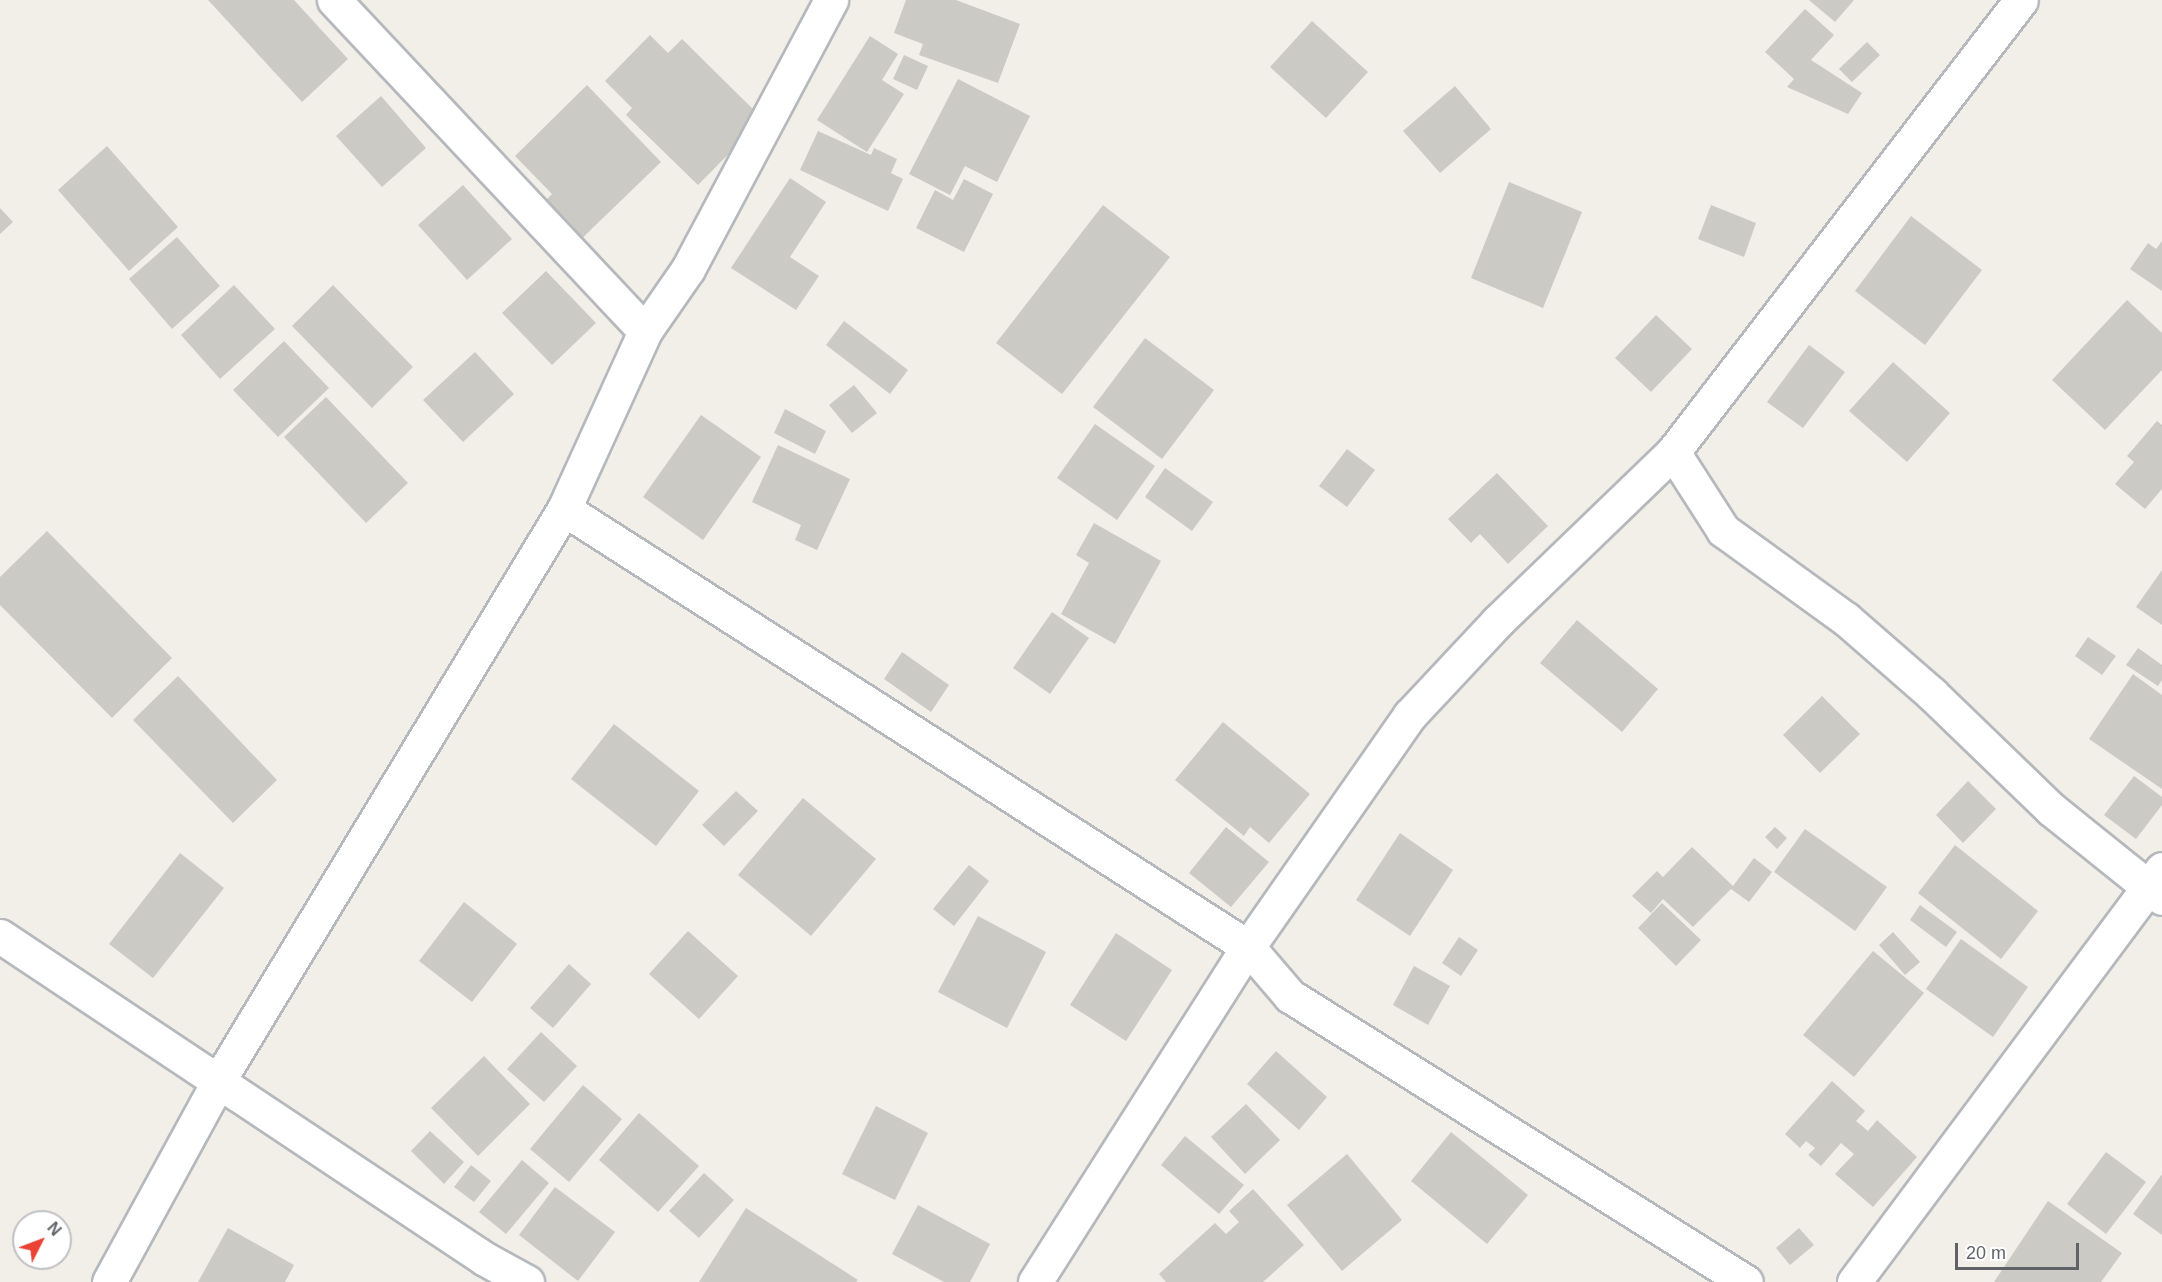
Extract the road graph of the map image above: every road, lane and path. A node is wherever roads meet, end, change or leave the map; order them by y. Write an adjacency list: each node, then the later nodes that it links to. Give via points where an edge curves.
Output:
1 (334, 0): 4 (street)
2 (831, 0): 4 (street, via 688,268)
3 (2021, 0): 5 (street)
4 (645, 331): 6 (street)
5 (1673, 452): 7 (street, via 1723,530 1846,620 1932,694 2051,809); 9 (street, via 1497,622 1410,716)
6 (564, 509): 9 (street); 10 (street)
7 (2157, 885): 15 (street)
8 (0, 936): 10 (street)
9 (1248, 947): 13 (street); 14 (street, via 1290,996)
10 (219, 1080): 11 (street); 12 (street, via 485,1259)
11 (110, 1282)
12 (527, 1282)
13 (1035, 1282)
14 (1746, 1282)
15 (1854, 1282)

